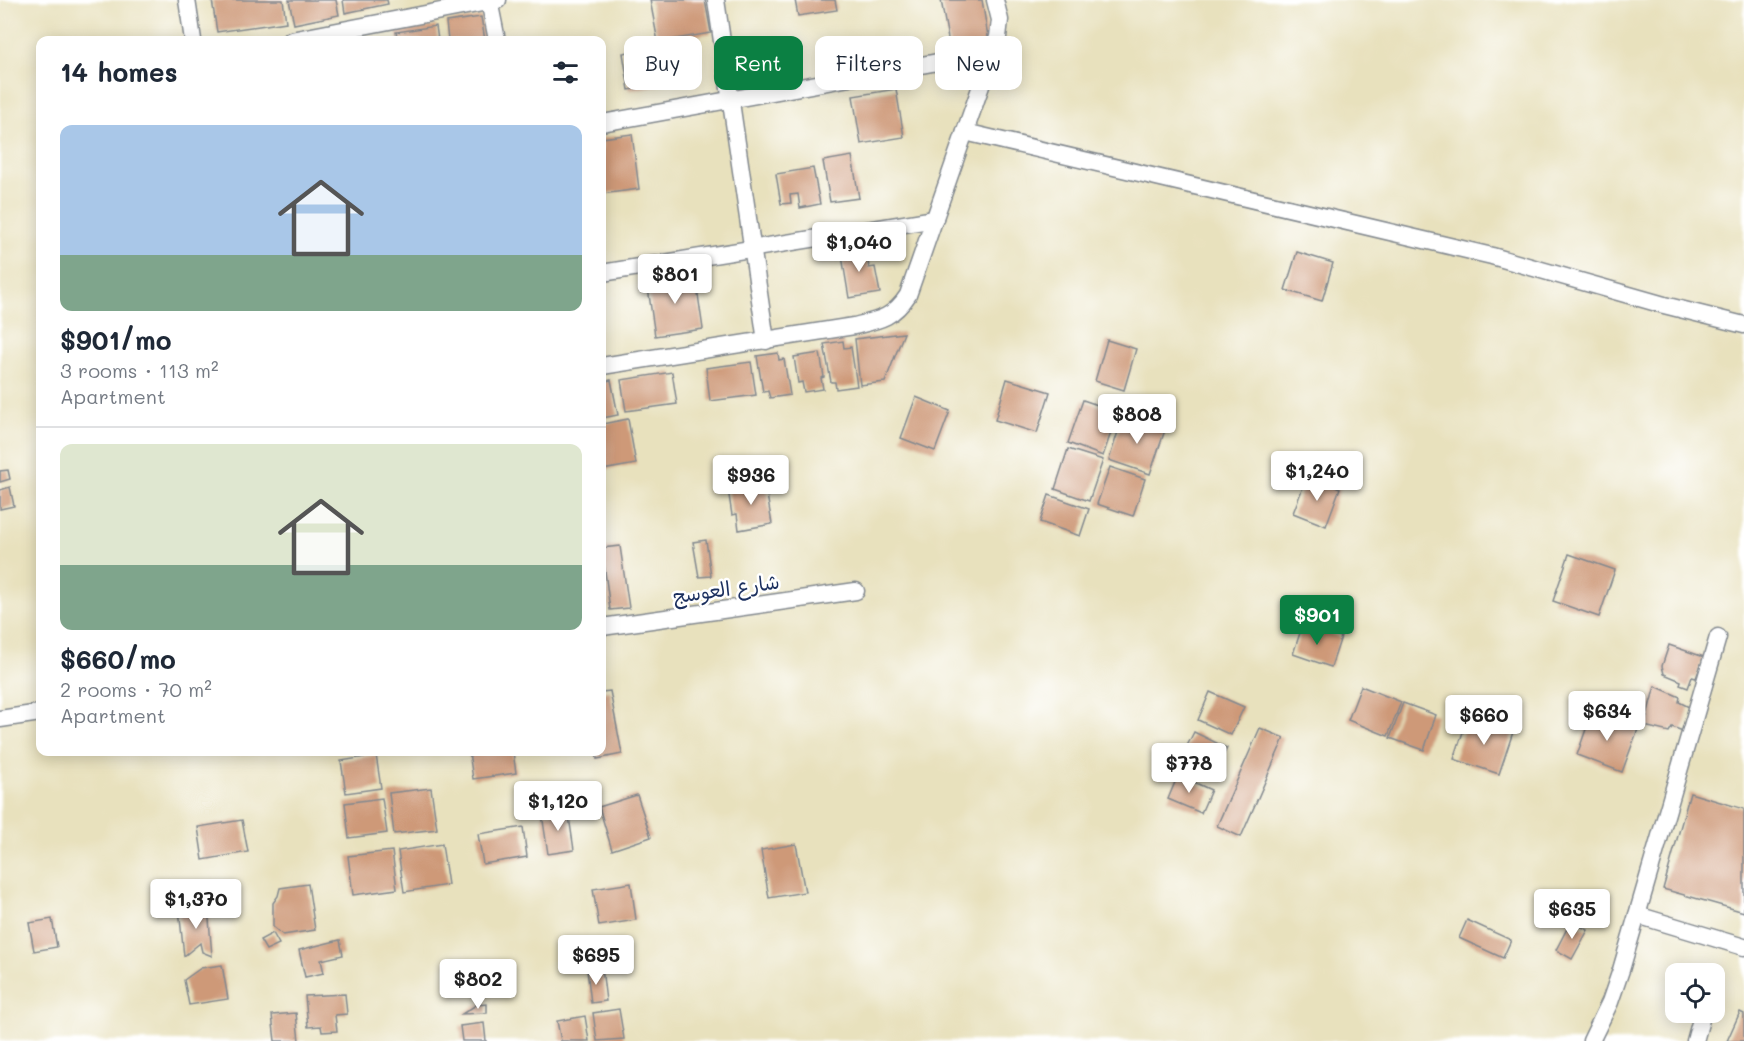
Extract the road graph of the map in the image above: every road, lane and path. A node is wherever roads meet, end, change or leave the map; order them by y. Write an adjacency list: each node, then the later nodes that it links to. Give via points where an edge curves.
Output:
1 (187, 0): 5 (street)
2 (716, 0): 11 (street)
3 (995, 0): 8 (street, via 1000,20)
4 (492, 1): 6 (street); 7 (street)
5 (192, 36)
6 (312, 36)
7 (496, 36)
8 (998, 36)
9 (935, 62): 11 (street)
10 (980, 90): 13 (street)
11 (731, 99): 12 (street); 15 (street)
12 (606, 122)
13 (965, 132): 14 (street); 17 (street, via 1492,256)
14 (935, 219): 15 (street); 18 (street, via 900,308 888,316 854,326)
15 (753, 248): 16 (street); 18 (street)
16 (606, 272)
17 (1744, 325)
18 (766, 341): 19 (street)
19 (606, 365)
20 (856, 591): 21 (street, شارع العوسج)
21 (606, 626)
22 (1718, 637): 25 (street)
23 (36, 713): 24 (street)
24 (0, 719)
25 (1637, 915): 26 (street); 28 (street, via 1610,1002)
26 (1744, 947)
27 (1700, 1023): 29 (street)
28 (1591, 1041)
29 (1695, 1041)

